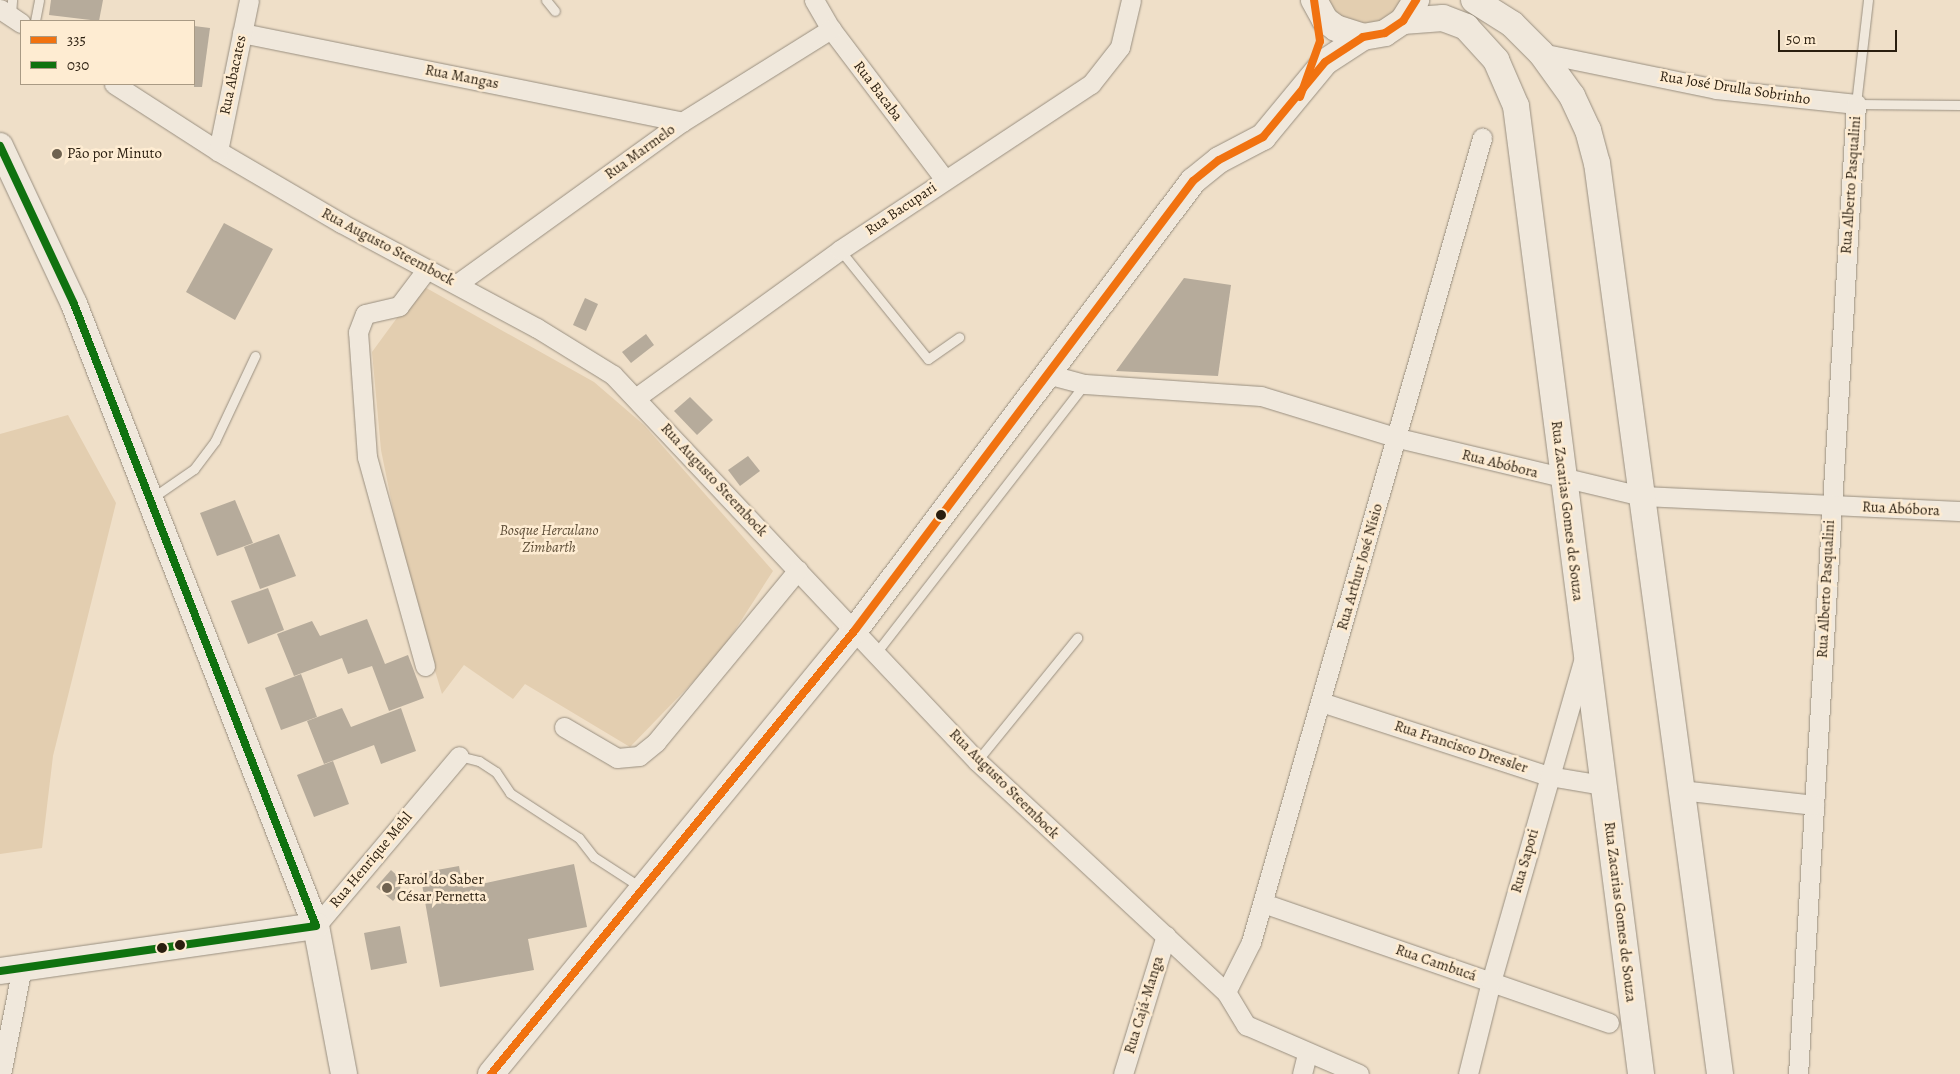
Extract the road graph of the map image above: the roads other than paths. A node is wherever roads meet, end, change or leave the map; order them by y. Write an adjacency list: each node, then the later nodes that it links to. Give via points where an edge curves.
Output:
1 (39, 0): 11 (lane)
2 (249, 0): 13 (street, Rua Abacates)
3 (546, 0): 9 (lane)
4 (814, 0): 12 (street, Rua Bacaba)
5 (1131, 0): 24 (street, Rua Bacupari, via 1120,47 1091,84)
6 (1474, 0): 15 (main road, via 1512,24)
7 (1868, 0): 18 (lane)
8 (1314, 3): 14 (main road, via 1336,28); 17 (main road, via 1320,41)
9 (555, 11)
10 (1410, 11): 14 (main road, via 1385,33); 34 (main road, Rua Zacarias Gomes de Souza, via 1466,27 1496,60 1509,83 1516,106)
11 (36, 20)
12 (831, 29): 20 (street, Rua Marmelo); 24 (street, Rua Bacaba)
13 (242, 33): 20 (street, Rua Mangas); 23 (street, Rua Abacates)
14 (1363, 37): 17 (main road, via 1325,62)
15 (1541, 53): 18 (street, Rua José Drulla Sobrinho, via 1716,89); 35 (main road, via 1572,96 1588,130 1598,164)
16 (116, 85): 23 (street, Rua Augusto Steembock)
17 (1300, 97): 30 (main road, via 1263,137 1219,160 1193,182)
18 (1856, 104): 19 (lane, Rua José Drulla Sobrinho); 37 (street, Rua Alberto Pasqualini)
19 (1960, 105)
20 (682, 122): 27 (street, Rua Marmelo)
21 (1482, 138): 33 (street, Rua Arthur José Nísio)
22 (0, 146): 36 (main road, via 74,304)
23 (218, 151): 26 (street, Rua Augusto Steembock)
24 (945, 180): 25 (street, Rua Bacupari)
25 (840, 250): 28 (lane, via 928,359); 32 (street, Rua Bacupari)
26 (427, 269): 27 (street, Rua Augusto Steembock); 44 (street, via 399,306 365,314 358,332 367,457)
27 (456, 284): 32 (street, Rua Augusto Steembock, via 578,351)
28 (959, 337)
29 (255, 356): 36 (lane, via 215,441 199,462)
30 (1046, 374): 31 (street, Rua Abóbora); 40 (main road)
31 (1085, 384): 33 (street, Rua Abóbora, via 1261,396); 43 (lane)
32 (637, 396): 39 (street, Rua Augusto Steembock)
33 (1398, 438): 34 (street, Rua Abóbora); 45 (street, Rua Arthur José Nísio)
34 (1563, 480): 35 (street, Rua Abóbora); 42 (main road, Rua Zacarias Gomes de Souza)
35 (1642, 496): 37 (street, Rua Abóbora); 51 (main road)
36 (151, 498): 55 (main road)
37 (1830, 506): 38 (street, Rua Abóbora); 52 (street, Rua Alberto Pasqualini)
38 (1960, 511)
39 (798, 570): 40 (street, Rua Augusto Steembock); 46 (street, via 656,742 639,756 617,758)
40 (854, 630): 43 (street, Rua Augusto Steembock); 53 (main road)
41 (1077, 638): 48 (lane)
42 (1585, 650): 49 (street, Rua Sapoti, via 1575,697); 50 (main road, Rua Zacarias Gomes de Souza)
43 (876, 653): 48 (street, Rua Augusto Steembock)
44 (425, 666)
45 (1321, 702): 49 (street, Rua Francisco Dressler); 54 (street, Rua Arthur José Nísio)
46 (564, 727)
47 (459, 756): 53 (lane, via 479,761 496,772 510,793 579,838 594,857); 55 (street, Rua Henrique Mehl)
48 (978, 761): 56 (street, Rua Augusto Steembock)
49 (1549, 776): 50 (street, Rua Francisco Dressler); 58 (street, Rua Sapoti)
50 (1603, 785): 69 (main road, Rua Zacarias Gomes de Souza)
51 (1682, 790): 52 (street); 70 (main road)
52 (1814, 805): 71 (street, Rua Alberto Pasqualini)
53 (642, 888): 64 (main road)
54 (1263, 903): 58 (street, Rua Cambucá); 59 (street, Rua Arthur José Nísio, via 1251,942)
55 (316, 926): 57 (main road); 63 (main road)
56 (1166, 935): 59 (street, Rua Augusto Steembock); 65 (street, Rua Cajá-Manga)
57 (11, 969): 62 (street)
58 (1491, 982): 60 (street, Rua Cambucá); 68 (street, Rua Sapoti)
59 (1226, 992): 61 (street, Rua Augusto Steembock, via 1246,1025)
60 (1609, 1023)
61 (1306, 1054): 66 (street); 67 (street, Rua Augusto Steembock)
62 (1, 1074)
63 (344, 1074)
64 (491, 1074)
65 (1123, 1074)
66 (1302, 1074)
67 (1359, 1074)
68 (1468, 1074)
69 (1641, 1074)
70 (1720, 1074)
71 (1798, 1074)

